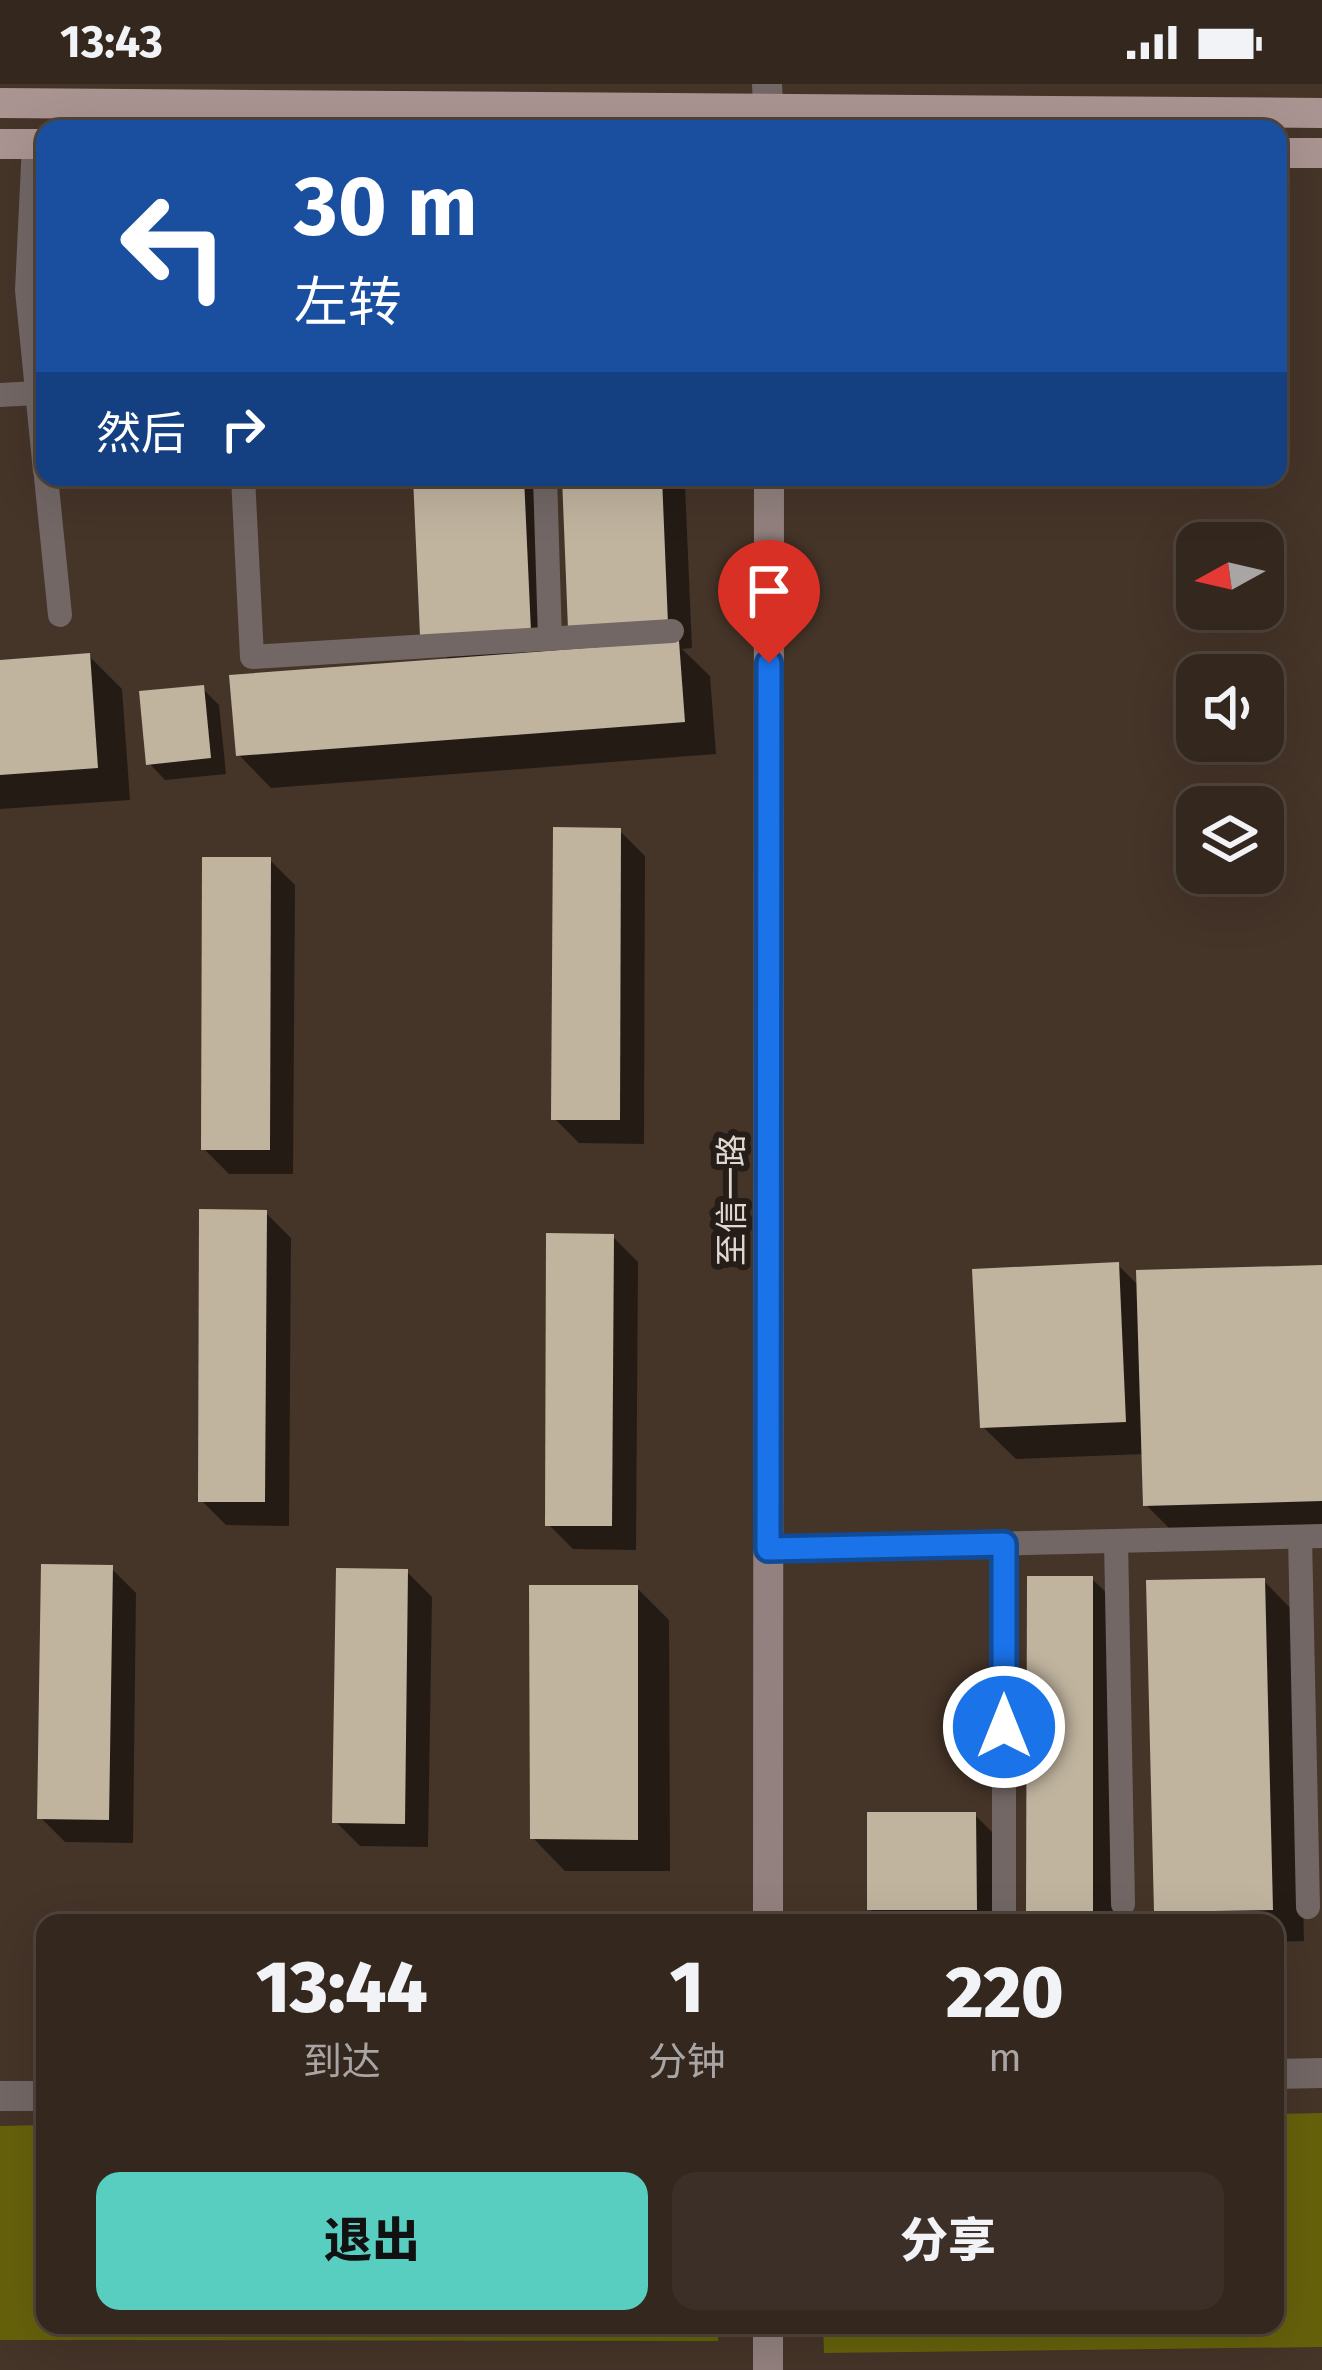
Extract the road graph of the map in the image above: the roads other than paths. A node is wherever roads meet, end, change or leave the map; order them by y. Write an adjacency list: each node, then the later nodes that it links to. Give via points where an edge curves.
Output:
1 (0, 104): 2 (main road)
2 (768, 107): 3 (main road)
3 (1322, 113)
4 (0, 144): 5 (main road)
5 (36, 144)
6 (1287, 153): 7 (main road)
7 (1322, 153)
8 (36, 180): 9 (lane, via 27,290)
9 (36, 383)
10 (36, 393): 11 (lane)
11 (0, 394)
12 (46, 486): 16 (lane)
13 (243, 486): 18 (lane, via 252,657)
14 (545, 486): 18 (lane)
15 (769, 486): 22 (street, 至信一路)
16 (59, 615)
17 (672, 631): 18 (lane)
18 (550, 639)
19 (1311, 1537): 20 (lane); 24 (lane)
20 (1116, 1541): 21 (lane); 23 (lane)
21 (1004, 1544): 22 (lane); 25 (lane)
22 (768, 1549): 26 (street, 至信一路)
23 (1123, 1904)
24 (1308, 1907)
25 (1004, 1911)
26 (768, 1914)
27 (1322, 2073): 28 (street)
28 (1284, 2074)
29 (0, 2096): 30 (street)
30 (36, 2096)
31 (768, 2334): 32 (street)
32 (768, 2370)

